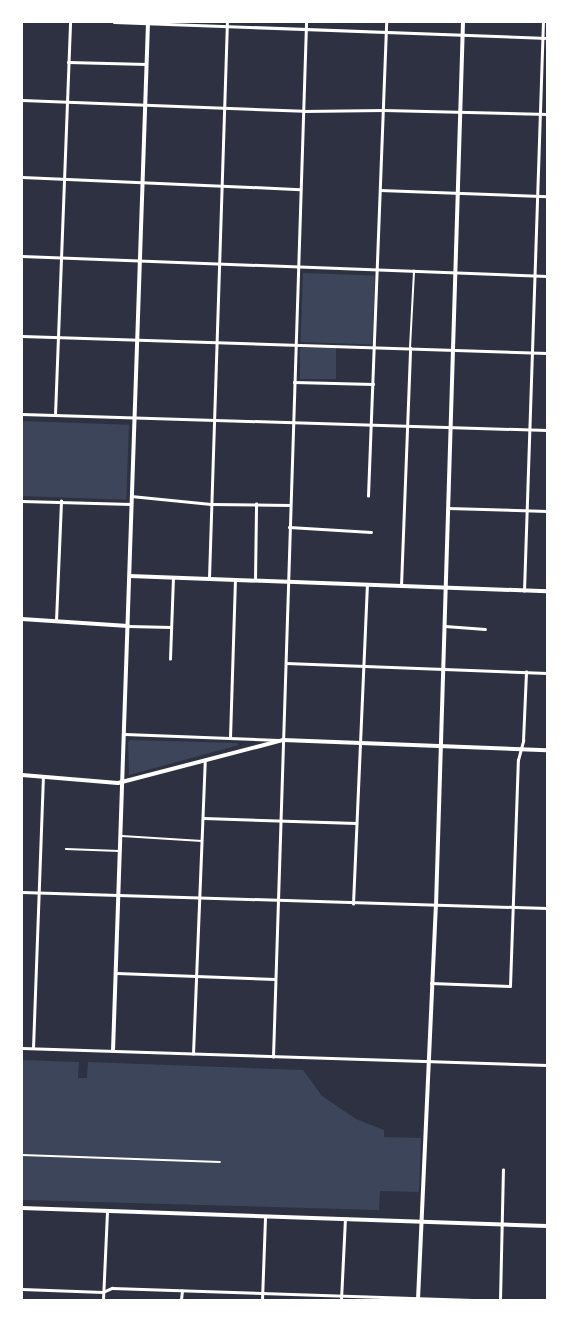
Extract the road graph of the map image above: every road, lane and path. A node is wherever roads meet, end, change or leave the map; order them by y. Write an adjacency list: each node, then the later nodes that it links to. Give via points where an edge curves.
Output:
1 (70, 22): 15 (street)
2 (114, 22): 8 (street)
3 (226, 22): 9 (street)
4 (306, 22): 10 (street)
5 (386, 22): 11 (street)
6 (463, 22): 12 (street)
7 (543, 22): 13 (street)
8 (148, 23): 9 (street); 16 (street)
9 (226, 26): 10 (street); 20 (street)
10 (306, 29): 11 (street); 22 (street)
11 (386, 32): 12 (street); 21 (street)
12 (463, 35): 13 (street); 23 (street)
13 (543, 38): 14 (street); 24 (street)
14 (547, 38)
15 (68, 62): 16 (street); 18 (street)
16 (146, 64): 19 (street)
17 (22, 100): 18 (street)
18 (67, 102): 19 (street); 27 (street)
19 (145, 105): 20 (street); 28 (street)
20 (223, 108): 22 (street); 29 (street)
21 (384, 110): 22 (street); 23 (street); 31 (street)
22 (303, 111): 30 (street)
23 (461, 111): 24 (street); 32 (street)
24 (540, 114): 25 (street); 33 (street)
25 (547, 114)
26 (22, 177): 27 (street)
27 (64, 179): 28 (street); 36 (street)
28 (142, 182): 29 (street); 37 (street)
29 (221, 185): 30 (street); 38 (street)
30 (300, 189): 39 (street)
31 (380, 190): 32 (street); 40 (street)
32 (458, 193): 33 (street); 42 (street)
33 (538, 196): 34 (street); 43 (street)
34 (547, 196)
35 (22, 256): 36 (street)
36 (60, 258): 37 (street); 46 (street)
37 (139, 261): 38 (street); 47 (street)
38 (218, 264): 39 (street); 48 (street)
39 (298, 267): 40 (street); 49 (street)
40 (377, 270): 41 (street); 50 (street)
41 (414, 271): 42 (street); 51 (lane)
42 (455, 273): 43 (street); 52 (street)
43 (536, 276): 44 (street); 53 (street)
44 (547, 276)
45 (22, 336): 46 (street)
46 (58, 337): 47 (street); 58 (street)
47 (136, 340): 48 (street); 59 (street)
48 (216, 342): 49 (street); 60 (street)
49 (295, 345): 50 (street); 55 (street)
50 (374, 347): 51 (street); 56 (street)
51 (410, 348): 52 (street); 63 (street)
52 (452, 350): 53 (street); 64 (street)
53 (533, 352): 54 (street); 65 (street)
54 (547, 353)
55 (294, 382): 56 (street); 61 (street)
56 (373, 384): 62 (street)
57 (22, 414): 58 (street)
58 (55, 415): 59 (street)
59 (133, 417): 60 (street); 67 (street)
60 (213, 419): 61 (street); 72 (street)
61 (293, 422): 62 (street); 74 (street)
62 (371, 425): 63 (street); 68 (street)
63 (408, 426): 64 (street); 87 (street)
64 (450, 427): 65 (street); 75 (street)
65 (530, 429): 66 (street); 76 (street)
66 (547, 430)
67 (131, 496): 71 (street); 72 (street)
68 (368, 496)
69 (22, 501): 70 (street)
70 (61, 501): 71 (street); 92 (street)
71 (131, 504): 80 (street)
72 (211, 504): 73 (street); 82 (street)
73 (256, 504): 74 (street); 84 (street)
74 (290, 505): 78 (street)
75 (447, 508): 76 (street); 88 (street)
76 (527, 510): 77 (street); 89 (street)
77 (547, 511)
78 (290, 527): 79 (street); 85 (street)
79 (371, 532)
80 (130, 576): 81 (street); 93 (street)
81 (173, 577): 82 (street); 94 (street)
82 (209, 578): 83 (street)
83 (235, 580): 84 (street); 104 (street)
84 (255, 580): 85 (street)
85 (287, 581): 86 (street); 98 (street)
86 (366, 585): 87 (street); 99 (street)
87 (401, 586): 88 (street)
88 (446, 588): 89 (street); 95 (street)
89 (524, 591): 90 (street)
90 (547, 591)
91 (22, 619): 92 (street)
92 (56, 621): 93 (street)
93 (128, 626): 94 (street); 103 (street)
94 (171, 626): 97 (street)
95 (444, 626): 96 (street); 100 (street)
96 (485, 629)
97 (170, 659)
98 (286, 663): 99 (street); 105 (street)
99 (361, 666): 100 (street); 106 (street)
100 (443, 670): 101 (street); 107 (street)
101 (526, 672): 102 (street); 108 (street)
102 (547, 672)
103 (125, 734): 104 (street); 113 (street)
104 (230, 738): 105 (street)
105 (283, 740): 106 (main road); 110 (main road); 115 (street)
106 (358, 743): 107 (main road); 116 (street)
107 (442, 747): 108 (main road); 127 (street)
108 (521, 749): 109 (main road); 128 (street, via 518,760)
109 (547, 750)
110 (205, 760): 113 (main road); 114 (street)
111 (22, 775): 112 (main road)
112 (43, 777): 113 (main road, via 107,783); 122 (street)
113 (124, 781): 117 (street)
114 (204, 818): 115 (street); 118 (street)
115 (280, 820): 116 (street); 125 (street)
116 (356, 823): 126 (street)
117 (122, 836): 118 (lane); 120 (street)
118 (203, 841): 124 (street)
119 (66, 849): 120 (lane)
120 (121, 851): 123 (street)
121 (22, 892): 122 (street)
122 (38, 893): 123 (street); 135 (street)
123 (119, 895): 124 (street); 130 (street)
124 (200, 898): 125 (street); 131 (street)
125 (278, 901): 126 (street); 132 (street)
126 (354, 904): 127 (street)
127 (436, 906): 128 (street); 133 (street)
128 (513, 907): 129 (street); 133 (street, via 510,986)
129 (547, 908)
130 (116, 973): 131 (street); 136 (street)
131 (196, 976): 132 (street); 137 (street)
132 (275, 979): 138 (street)
133 (431, 983): 139 (street)
134 (22, 1048): 135 (street)
135 (33, 1048): 136 (street)
136 (113, 1051): 137 (street)
137 (193, 1054): 138 (street)
138 (273, 1057): 139 (street)
139 (428, 1061): 140 (street); 148 (street)
140 (547, 1065)
141 (22, 1155): 142 (street)
142 (220, 1162)
143 (504, 1170): 149 (street)
144 (22, 1208): 145 (street)
145 (107, 1211): 146 (street); 153 (street)
146 (266, 1217): 147 (street); 154 (street)
147 (345, 1219): 148 (street); 155 (street)
148 (421, 1221): 149 (street); 156 (street)
149 (502, 1224): 150 (street); 161 (street)
150 (547, 1226)
151 (22, 1289): 153 (street)
152 (182, 1291): 153 (street, via 112,1288); 154 (street); 158 (street)
153 (104, 1292): 157 (street)
154 (262, 1293): 155 (street); 159 (street)
155 (341, 1298): 156 (street)
156 (418, 1299): 160 (street)
157 (103, 1300)
158 (181, 1300)
159 (262, 1300)
160 (480, 1300)
161 (500, 1300)

